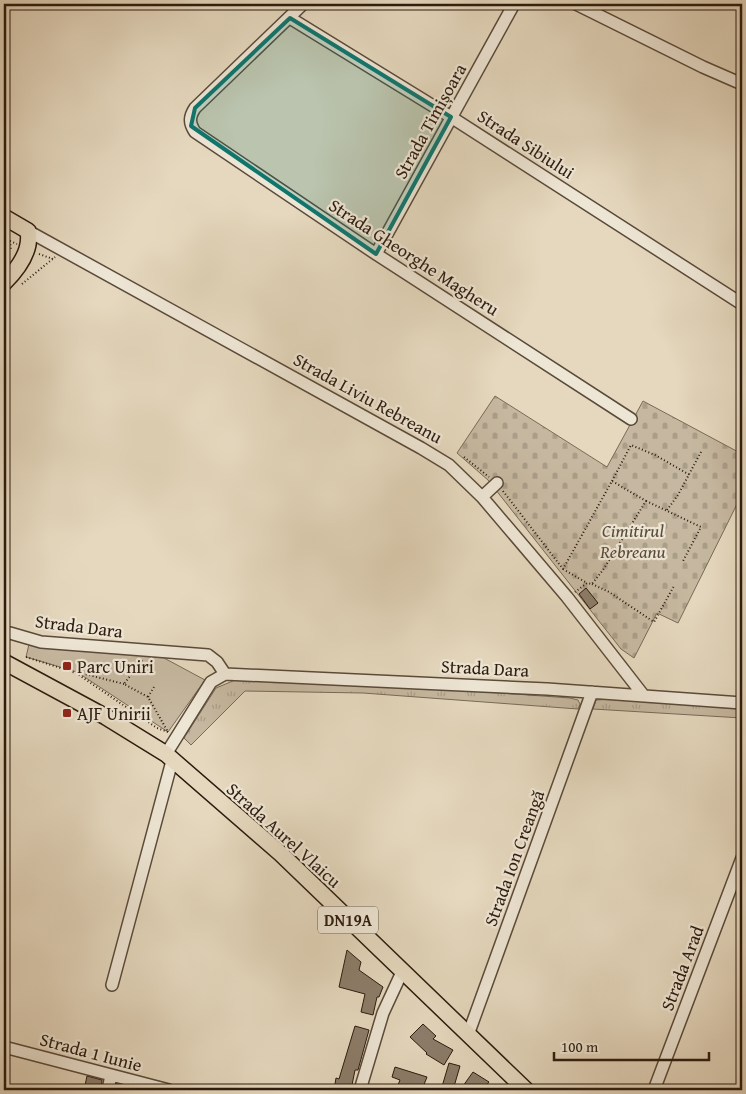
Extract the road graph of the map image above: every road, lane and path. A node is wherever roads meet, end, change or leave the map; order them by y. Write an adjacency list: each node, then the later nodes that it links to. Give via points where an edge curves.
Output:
1 (303, 4): 4 (street)
2 (514, 4): 6 (street, Strada Timișoara)
3 (576, 4): 5 (street)
4 (290, 18): 6 (street, Strada Sibiului); 10 (street, Strada Gheorghe Magheru, via 195,108 191,114 191,126)
5 (742, 84)
6 (451, 117): 10 (street, Strada Timișoara); 16 (street, Strada Sibiului)
7 (4, 217): 8 (main road, Strada Liviu Rebreanu)
8 (28, 231): 14 (main road, via 28,248); 23 (street, Strada Liviu Rebreanu, via 421,448 448,465)
9 (4, 237): 11 (path, via 10,241)
10 (376, 254): 17 (street, Strada Gheorghe Magheru)
11 (12, 257)
12 (54, 259): 13 (path)
13 (21, 284)
14 (10, 286): 15 (path)
15 (4, 302)
16 (742, 304)
17 (631, 418)
18 (702, 450): 20 (path)
19 (464, 457): 22 (path)
20 (690, 475): 21 (path, via 631,445); 25 (path)
21 (612, 481): 24 (path); 27 (path)
22 (497, 483): 23 (street); 27 (path)
23 (482, 497): 31 (street, Strada Liviu Rebreanu)
24 (646, 501): 25 (path); 29 (path)
25 (667, 510): 26 (path, via 701,527)
26 (683, 561)
27 (563, 569): 28 (path)
28 (587, 583): 29 (path); 31 (path)
29 (592, 584): 30 (path, via 654,622)
30 (674, 586)
31 (567, 598): 41 (street, Strada Liviu Rebreanu)
32 (10, 633): 37 (street, Strada Dara, via 41,642 208,655)
33 (26, 657): 36 (path)
34 (142, 660): 38 (path)
35 (4, 662): 44 (main road, DN19A, via 106,717)
36 (76, 673): 38 (path); 42 (path, via 157,728 168,732)
37 (225, 674): 40 (street, Strada Dara); 44 (street, via 211,682)
38 (124, 684): 42 (path)
39 (154, 686): 42 (path)
40 (592, 692): 41 (street, Strada Dara); 48 (street, Strada Ion Creangă)
41 (644, 696): 43 (street, Strada Dara)
42 (148, 697)
43 (742, 703)
44 (169, 757): 46 (main road, Strada Aurel Vlaicu / DN19A, via 281,854); 47 (street)
45 (742, 858): 55 (street, Strada Arad)
46 (402, 972): 48 (main road, Strada Aurel Vlaicu / DN19A); 53 (street, via 384,1013)
47 (112, 985)
48 (468, 1035): 54 (main road, Strada Aurel Vlaicu / DN19A)
49 (4, 1047): 50 (street, Strada 1 Iunie)
50 (111, 1075): 51 (street); 52 (street, Strada 1 Iunie)
51 (108, 1090)
52 (169, 1090)
53 (360, 1090)
54 (526, 1090)
55 (654, 1090)

